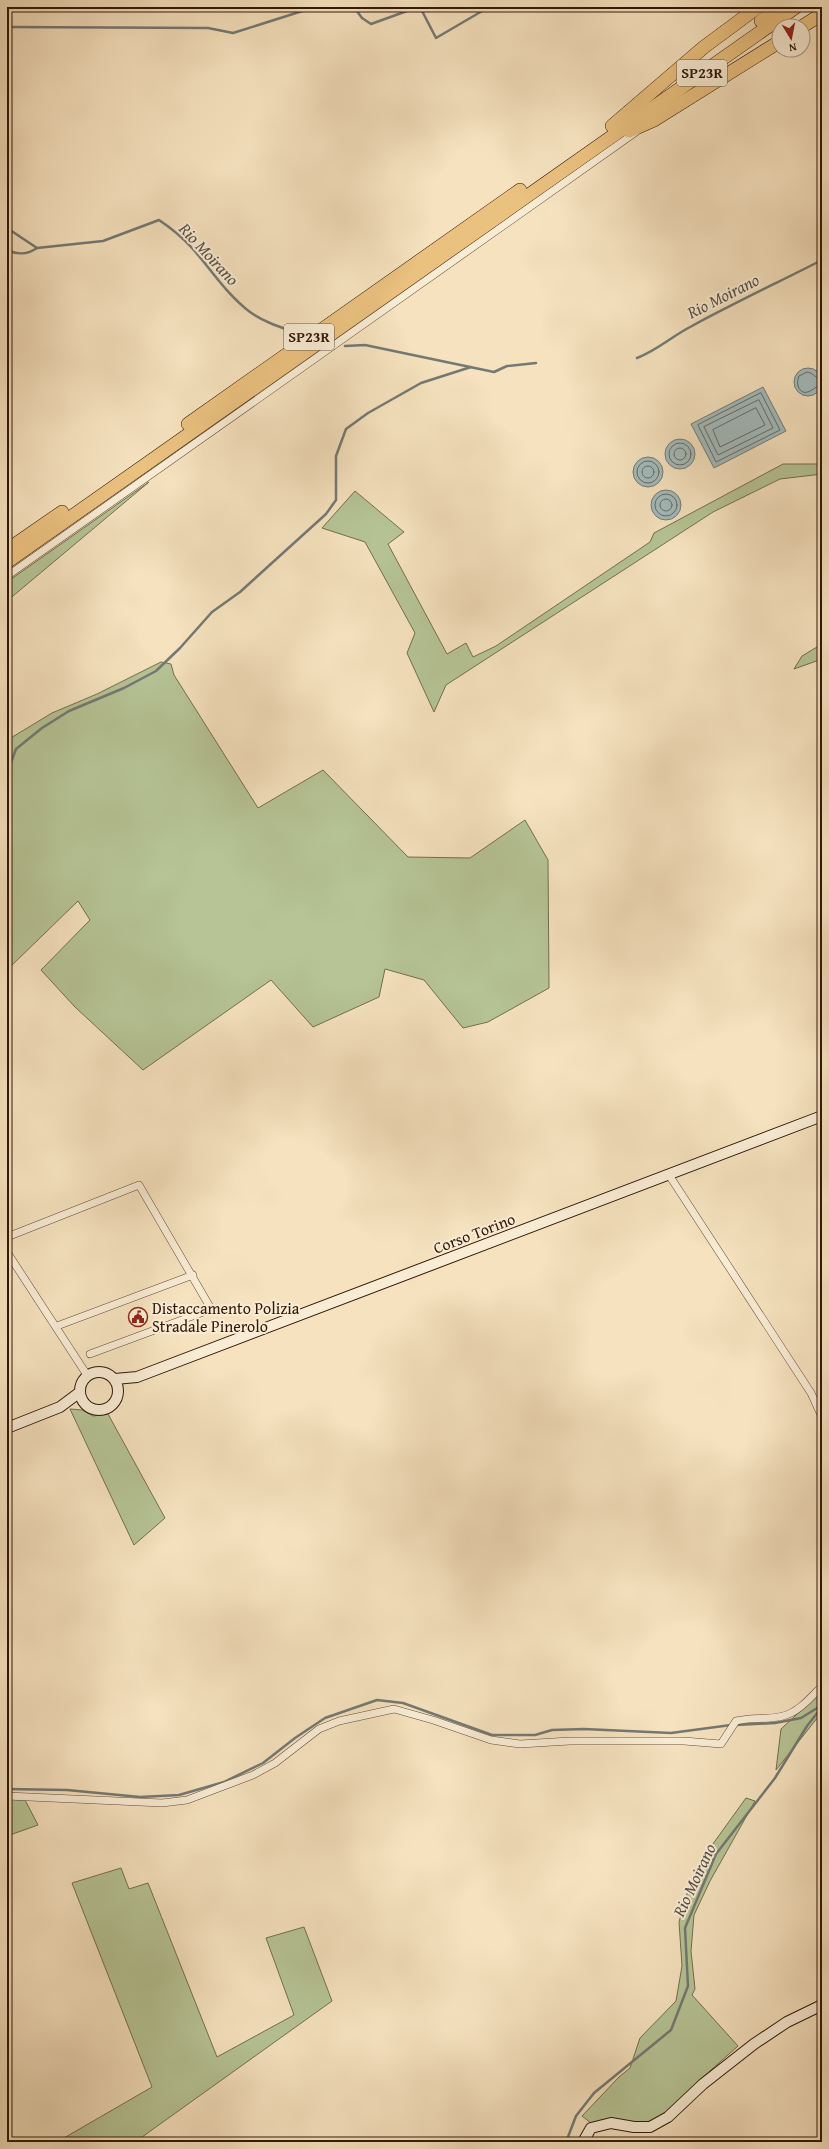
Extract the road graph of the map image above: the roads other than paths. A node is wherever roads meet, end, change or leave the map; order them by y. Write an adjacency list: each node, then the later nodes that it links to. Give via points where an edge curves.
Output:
1 (758, 7): 8 (highway, via 704,47)
2 (780, 7): 8 (highway, SP23R)
3 (796, 7): 9 (highway, SP23R)
4 (822, 14): 5 (highway)
5 (811, 21)
6 (771, 47): 7 (highway)
7 (654, 120): 9 (highway); 12 (street)
8 (612, 126): 10 (highway, SP23R)
9 (607, 140): 11 (highway, SP23R)
10 (7, 550)
11 (7, 562)
12 (7, 576)
13 (822, 1116): 14 (main road, Corso Torino)
14 (669, 1175): 21 (main road, Corso Torino); 27 (street, via 811,1393)
15 (7, 1237): 17 (street, via 140,1185)
16 (7, 1252): 18 (street)
17 (192, 1275): 18 (street); 19 (street, via 209,1304 209,1309)
18 (56, 1326): 20 (street)
19 (90, 1354)
20 (88, 1375): 22 (main road, via 104,1372); 23 (main road, via 82,1383)
21 (137, 1377): 22 (main road); 24 (main road)
22 (115, 1379): 24 (main road)
23 (80, 1392): 25 (main road); 26 (main road)
24 (119, 1393): 25 (main road, via 114,1404 107,1408 96,1410)
25 (85, 1404): 26 (main road)
26 (60, 1406): 28 (main road)
27 (822, 1416)
28 (7, 1428)
29 (822, 1686): 30 (street, via 799,1708 783,1716 736,1721 721,1744 684,1740 520,1744 491,1740 394,1709 338,1721 318,1729 275,1762 253,1775 187,1800 162,1803)
30 (7, 1796)
31 (822, 2005): 32 (main road, via 787,2022 754,2044 668,2117 650,2127 610,2123 591,2128)
32 (583, 2142)

